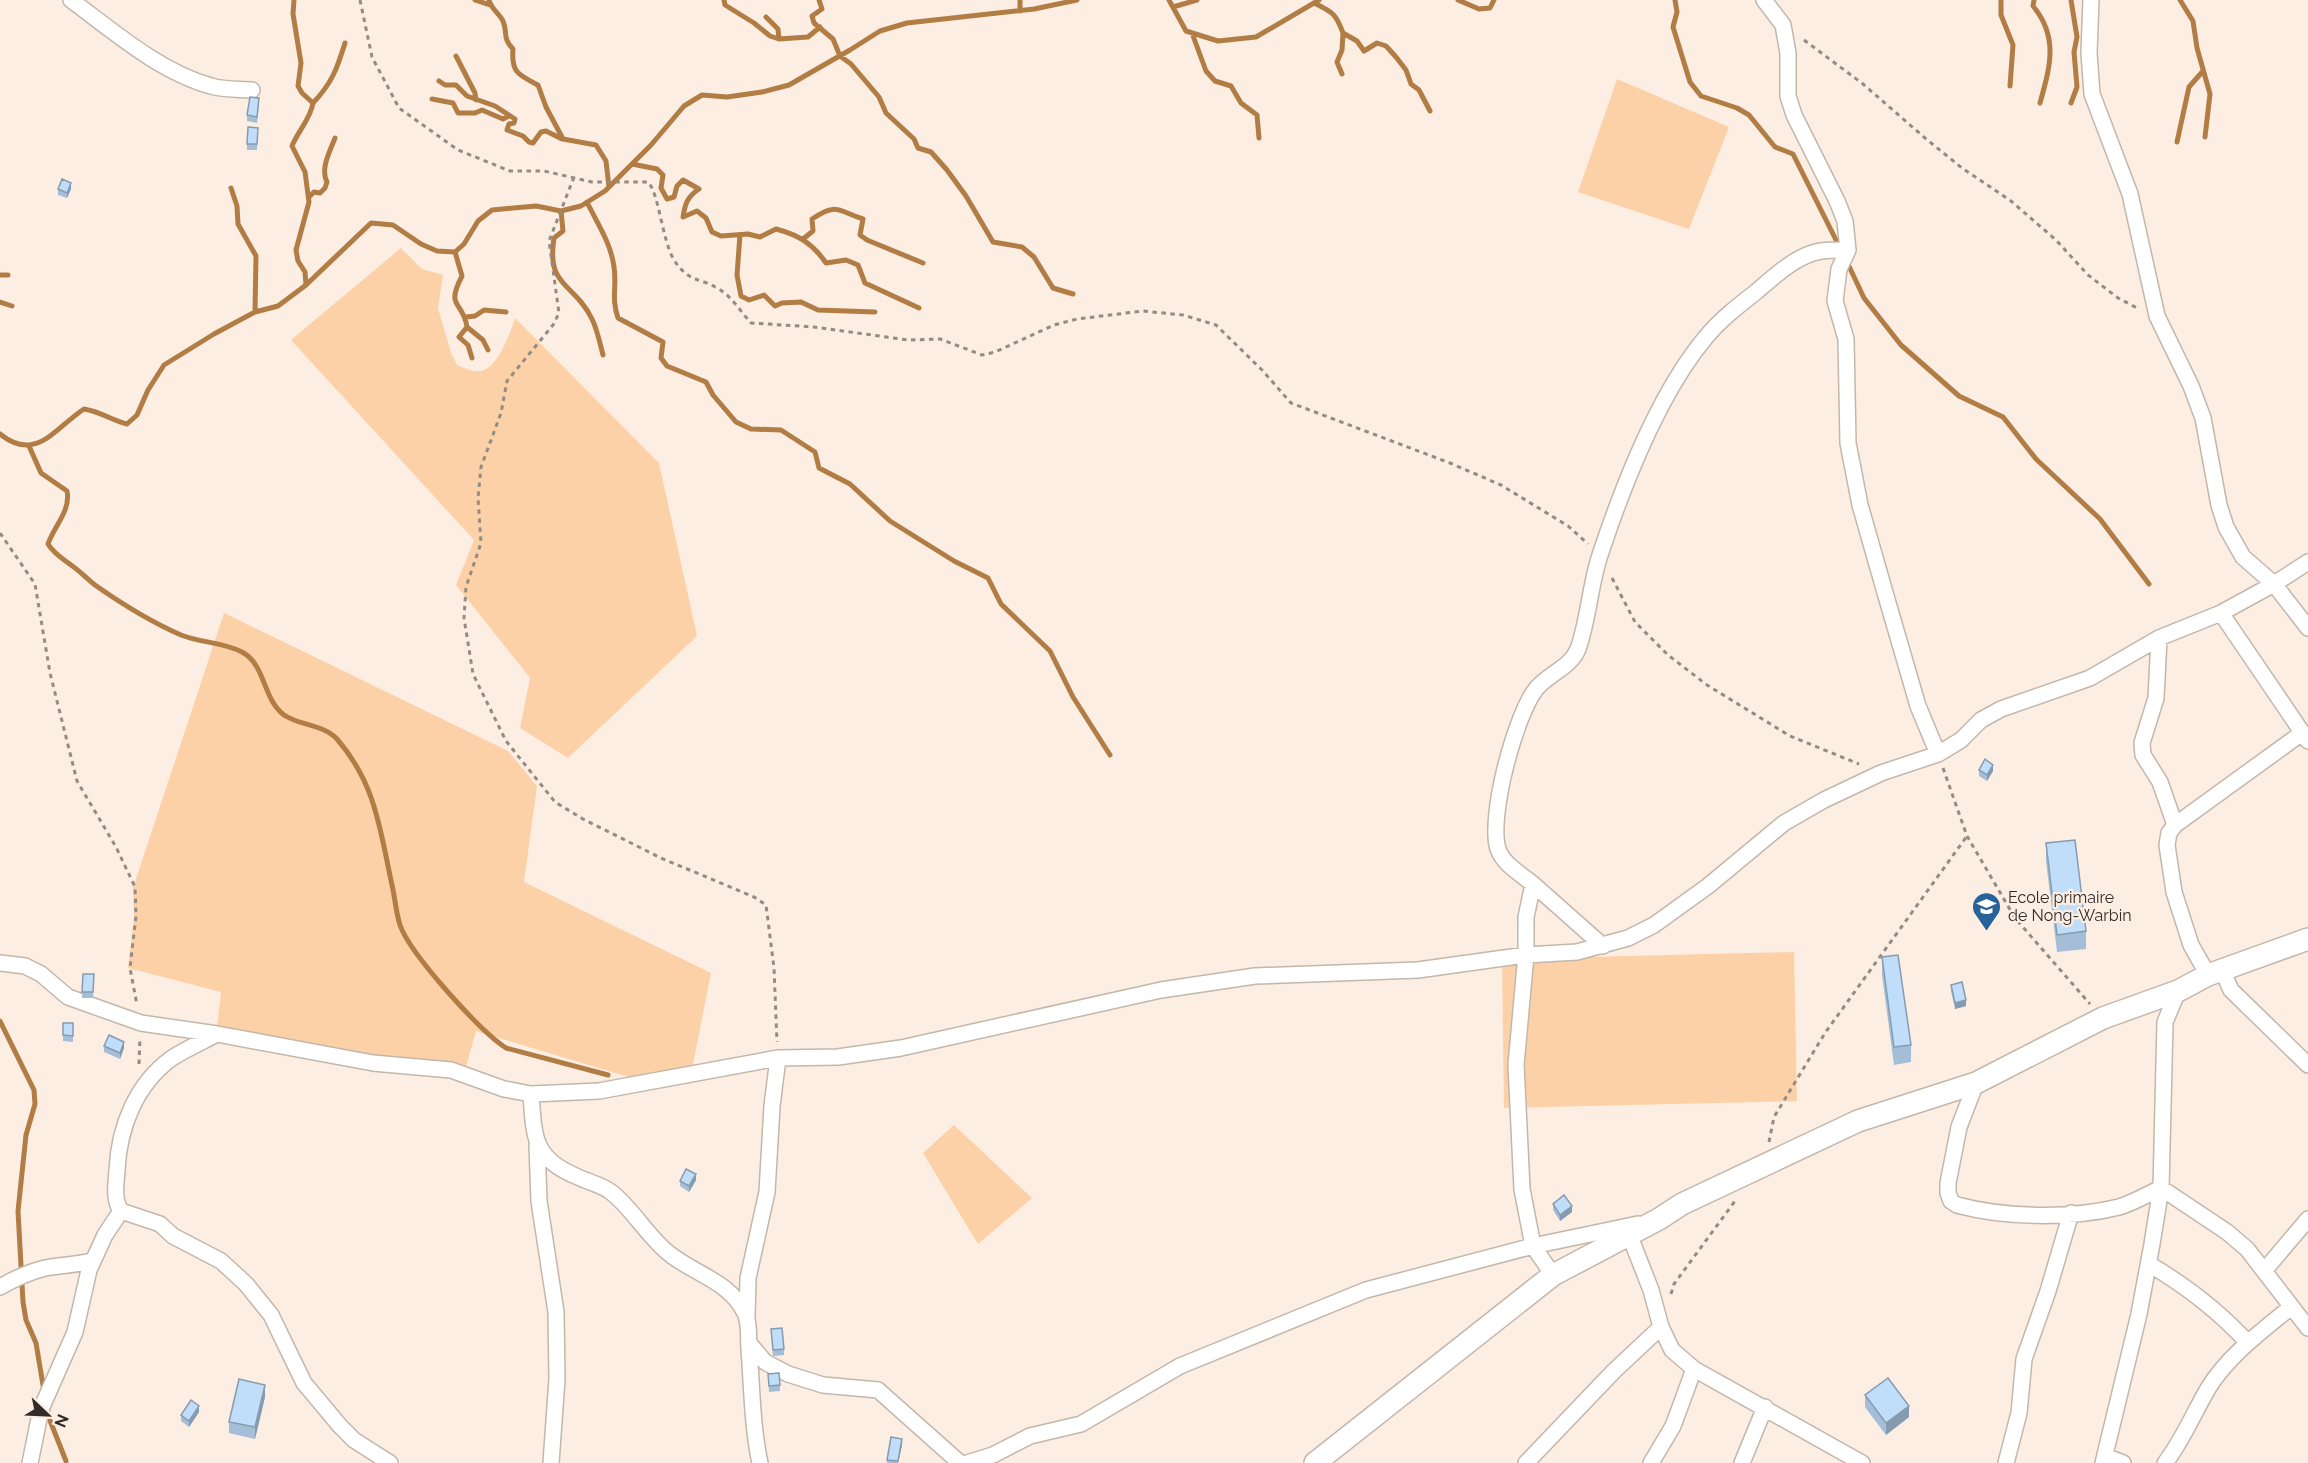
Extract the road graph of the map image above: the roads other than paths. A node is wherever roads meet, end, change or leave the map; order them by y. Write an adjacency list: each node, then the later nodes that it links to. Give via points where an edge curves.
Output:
1 (71, 0): 4 (street, via 175,72 213,87)
2 (1764, 0): 5 (street, via 1783,24 1788,96 1838,201)
3 (2091, 0): 7 (street, via 2092,94 2130,194 2157,316 2203,418 2226,527 2243,557)
4 (252, 90)
5 (1848, 250): 12 (street, via 1839,269 1835,301 1846,339 1848,443 1860,505 1886,596 1918,706); 14 (street, via 1820,251 1797,261 1707,336 1688,361 1629,473 1600,554 1575,655 1537,687 1512,739 1496,835 1498,850 1506,863)
6 (2308, 562): 7 (street)
7 (2274, 584): 8 (street); 9 (street)
8 (2221, 613): 10 (street); 11 (street)
9 (2308, 627)
10 (2160, 638): 12 (street, via 2090,678 2001,708); 13 (street, via 2156,698 2142,742 2143,755 2160,782)
11 (2305, 737): 13 (street)
12 (1938, 754): 16 (street, via 1881,773 1824,800 1784,823 1654,925)
13 (2175, 825): 19 (street, via 2167,845 2174,892 2191,945)
14 (1533, 884): 16 (street); 17 (street, via 1526,917)
15 (2308, 939): 19 (street)
16 (1603, 946): 17 (street, via 1560,955)
17 (1526, 955): 22 (street, via 1418,970 1255,975 1161,990 901,1048 838,1057); 33 (street, via 1516,1065 1522,1189)
18 (0, 963): 21 (street, via 25,966 68,997 141,1023)
19 (2215, 972): 20 (street); 23 (street)
20 (2178, 991): 24 (street, via 2103,1018); 27 (street, via 2165,1022)
21 (217, 1034): 25 (street, via 373,1063 451,1070); 28 (street, via 174,1057 154,1072 138,1093 117,1163 116,1198)
22 (778, 1058): 25 (street, via 599,1091); 40 (street, via 767,1192 747,1278)
23 (2308, 1065)
24 (1976, 1083): 29 (street, via 1959,1127 1948,1183 1952,1201 1966,1207 2036,1217); 30 (street, via 1858,1121 1682,1204)
25 (531, 1094): 26 (street)
26 (537, 1145): 40 (street, via 561,1171 609,1190 669,1254 719,1283 737,1299); 51 (street, via 539,1201 556,1312 557,1379)
27 (2161, 1188): 29 (street, via 2121,1206); 35 (street); 36 (street, via 2227,1232)
28 (121, 1211): 34 (street); 50 (street, via 160,1224 172,1236 221,1261 246,1284 271,1315 304,1383 354,1440)
29 (2071, 1213): 60 (street, via 2024,1359 2019,1413)
30 (1659, 1219): 32 (street); 33 (street)
31 (2308, 1220): 36 (street)
32 (1629, 1234): 37 (street); 42 (street)
33 (1533, 1246): 37 (street); 54 (street, via 1366,1290 1180,1366 1081,1424 1030,1436)
34 (92, 1261): 38 (street, via 44,1269); 49 (street, via 75,1332 41,1409)
35 (2149, 1264): 44 (street, via 2180,1283); 48 (street)
36 (2264, 1271): 39 (street)
37 (1553, 1275): 55 (street)
38 (0, 1287)
39 (2291, 1307): 41 (street); 44 (street)
40 (747, 1316): 43 (street)
41 (2306, 1322)
42 (1661, 1327): 45 (street, via 1672,1350); 56 (street)
43 (749, 1343): 52 (street); 53 (street, via 765,1362 788,1374 823,1385 878,1390)
44 (2248, 1343): 62 (street, via 2220,1371)
45 (1694, 1369): 46 (street); 57 (street, via 1673,1426)
46 (1765, 1407): 47 (street); 58 (street)
47 (1838, 1457): 59 (street)
48 (2104, 1459): 61 (street)
49 (30, 1463)
50 (390, 1463)
51 (551, 1463)
52 (760, 1463)
53 (960, 1463)
54 (967, 1463)
55 (1315, 1463)
56 (1526, 1463)
57 (1651, 1463)
58 (1742, 1463)
59 (1862, 1463)
60 (2007, 1463)
61 (2123, 1463)
62 (2165, 1463)

